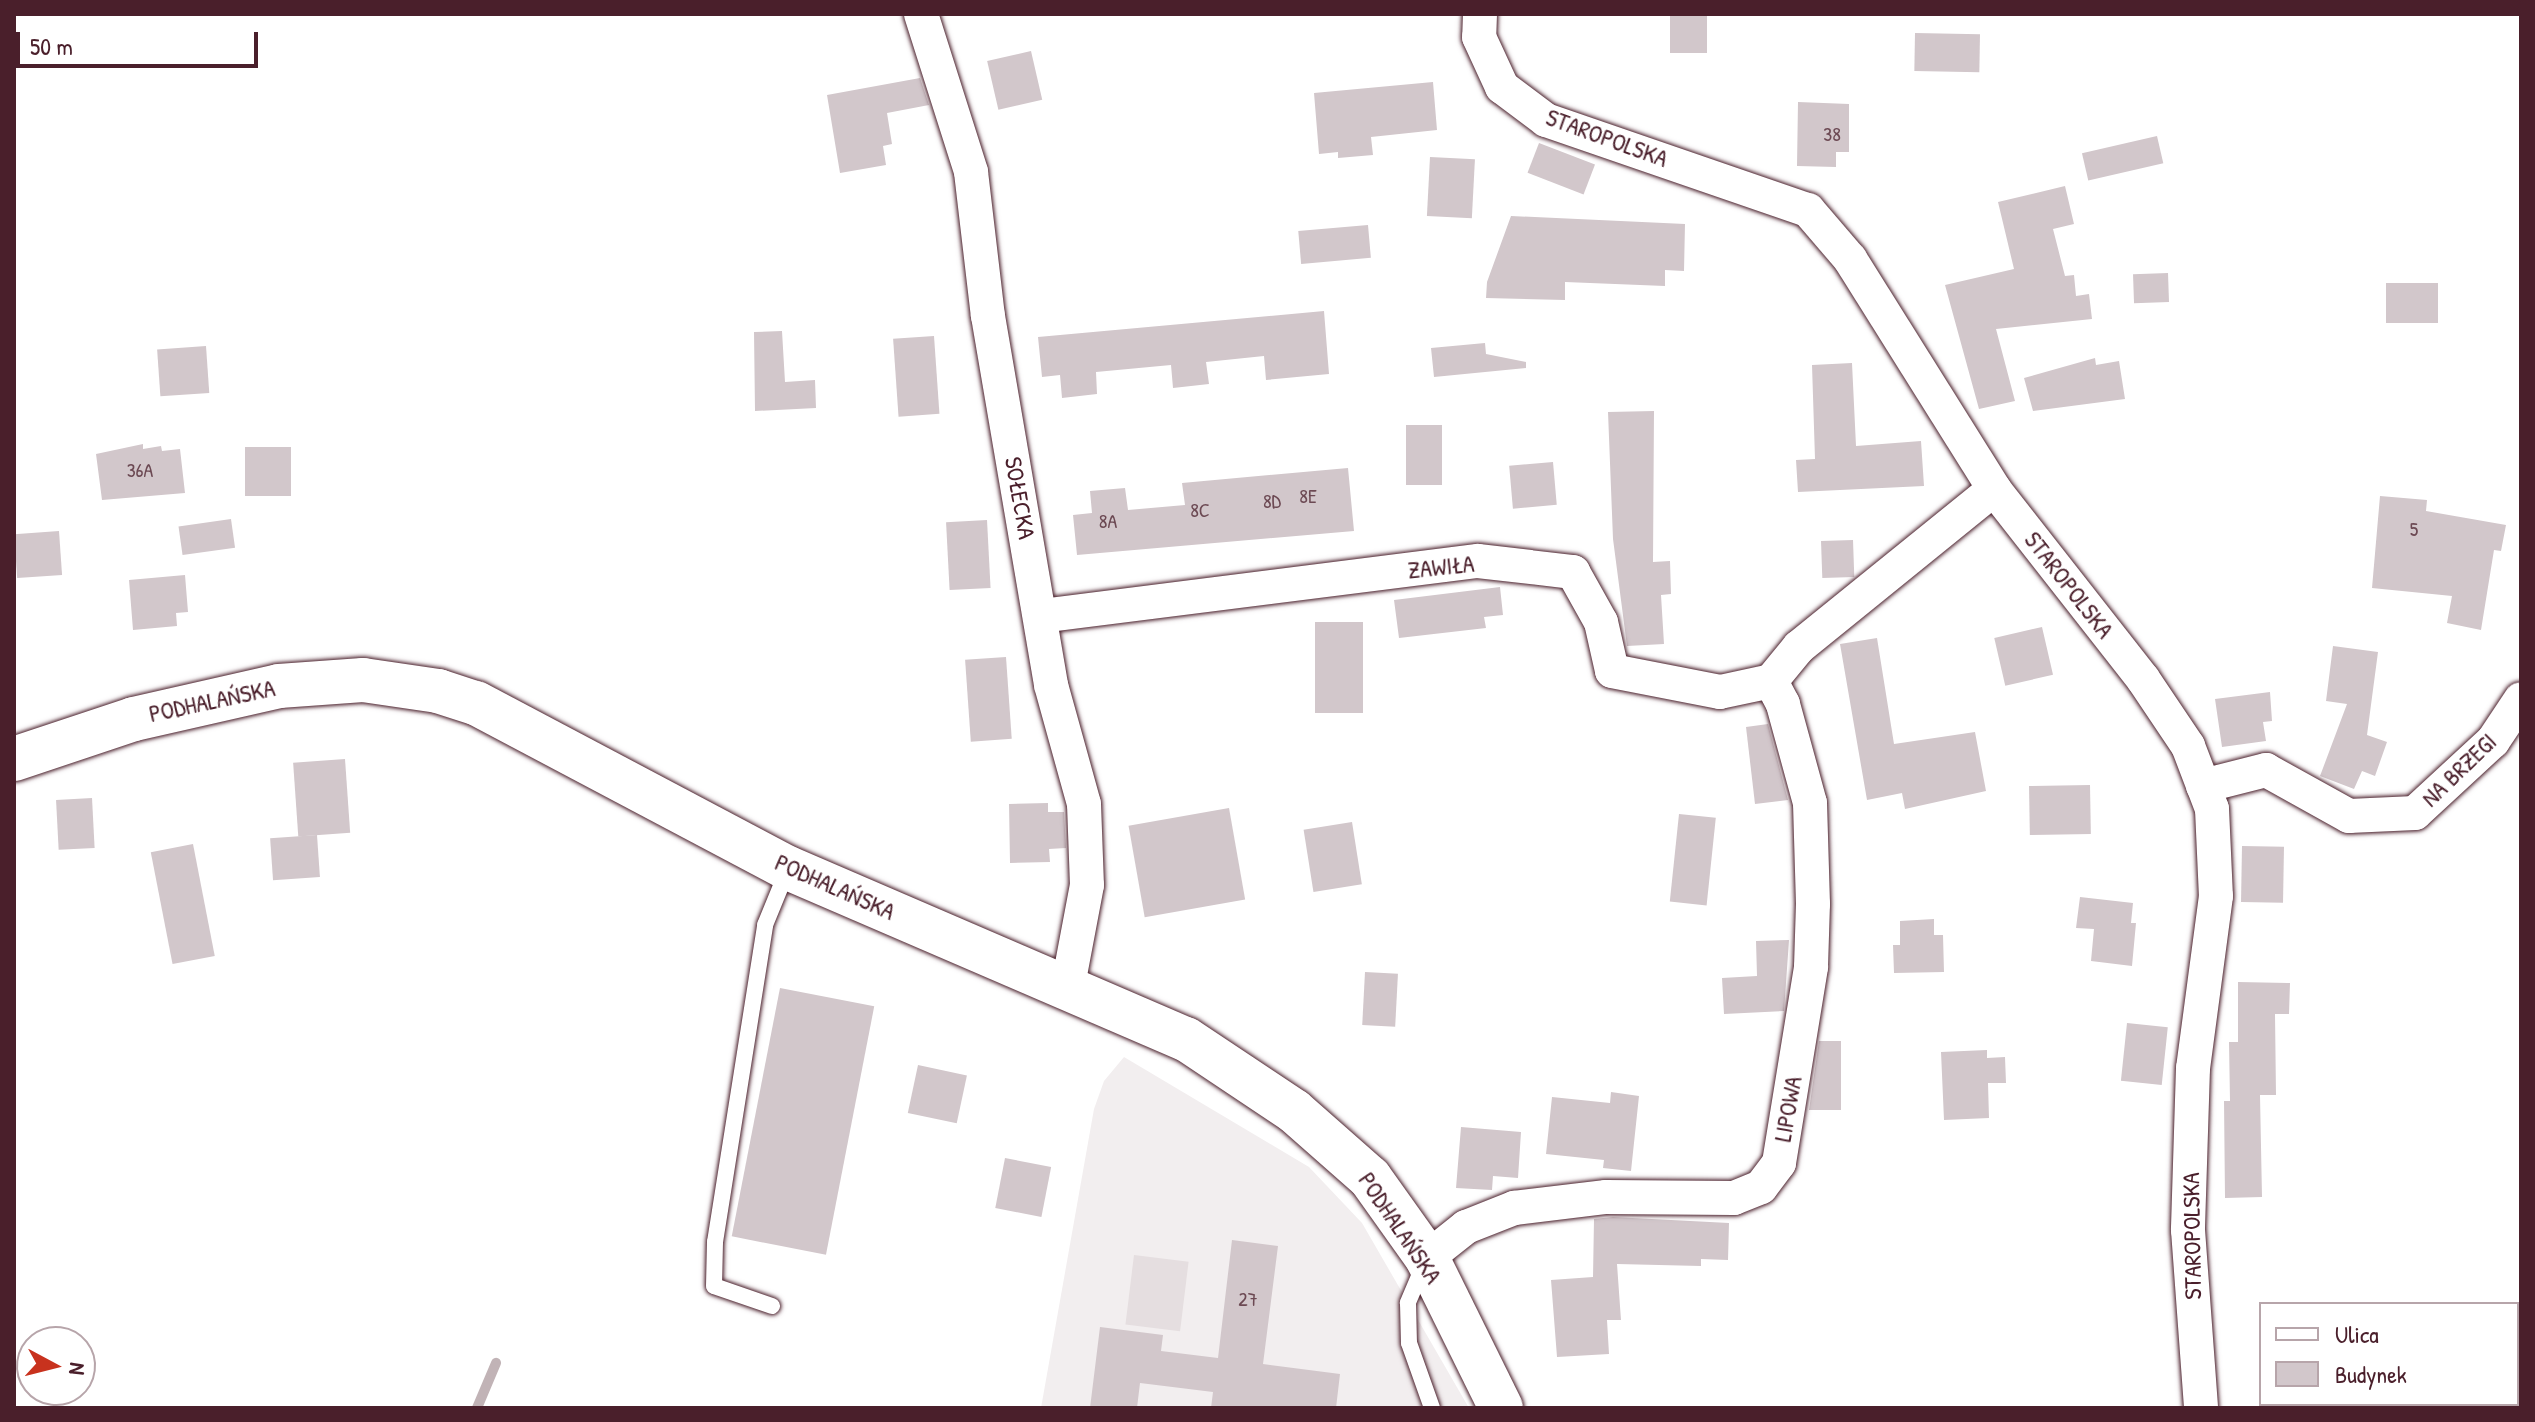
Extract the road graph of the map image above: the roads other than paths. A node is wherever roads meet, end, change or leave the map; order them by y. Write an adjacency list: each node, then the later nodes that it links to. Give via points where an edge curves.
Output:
1 (921, 14): 4 (street, SOŁECKA, via 971,172 988,316)
2 (1480, 14): 3 (street, STAROPOLSKA, via 1479,37 1502,87 1546,120 1808,210 1850,259)
3 (1994, 489): 5 (street, via 1799,647); 8 (street, STAROPOLSKA, via 2143,679 2188,746)
4 (1041, 616): 5 (street, ZAWIŁA, via 1478,561 1573,572 1601,622 1612,671 1720,692); 10 (street, SOŁECKA, via 1051,685 1084,804 1087,885)
5 (1771, 681): 11 (street, LIPOWA, via 1783,704 1810,803 1813,904 1811,967 1779,1163 1761,1187 1734,1198 1606,1197 1514,1208 1466,1227)
6 (2521, 699): 8 (street, NA BRZEGI, via 2493,741 2415,813 2349,816 2266,770)
7 (14, 759): 9 (street, PODHALAŃSKA, via 80,734 238,692 322,681 412,686 476,703)
8 (2203, 786): 15 (street, STAROPOLSKA, via 2212,809 2216,896 2193,1068 2189,1215)
9 (788, 868): 10 (street, PODHALAŃSKA); 12 (lane, via 765,925 715,1242 714,1286)
10 (1068, 986): 11 (street, PODHALAŃSKA, via 1186,1039 1294,1111 1370,1178)
11 (1427, 1258): 13 (lane, via 1408,1303 1409,1343); 14 (street, PODHALAŃSKA)
12 (772, 1306)
13 (1432, 1408)
14 (1501, 1408)
15 (2201, 1408)

